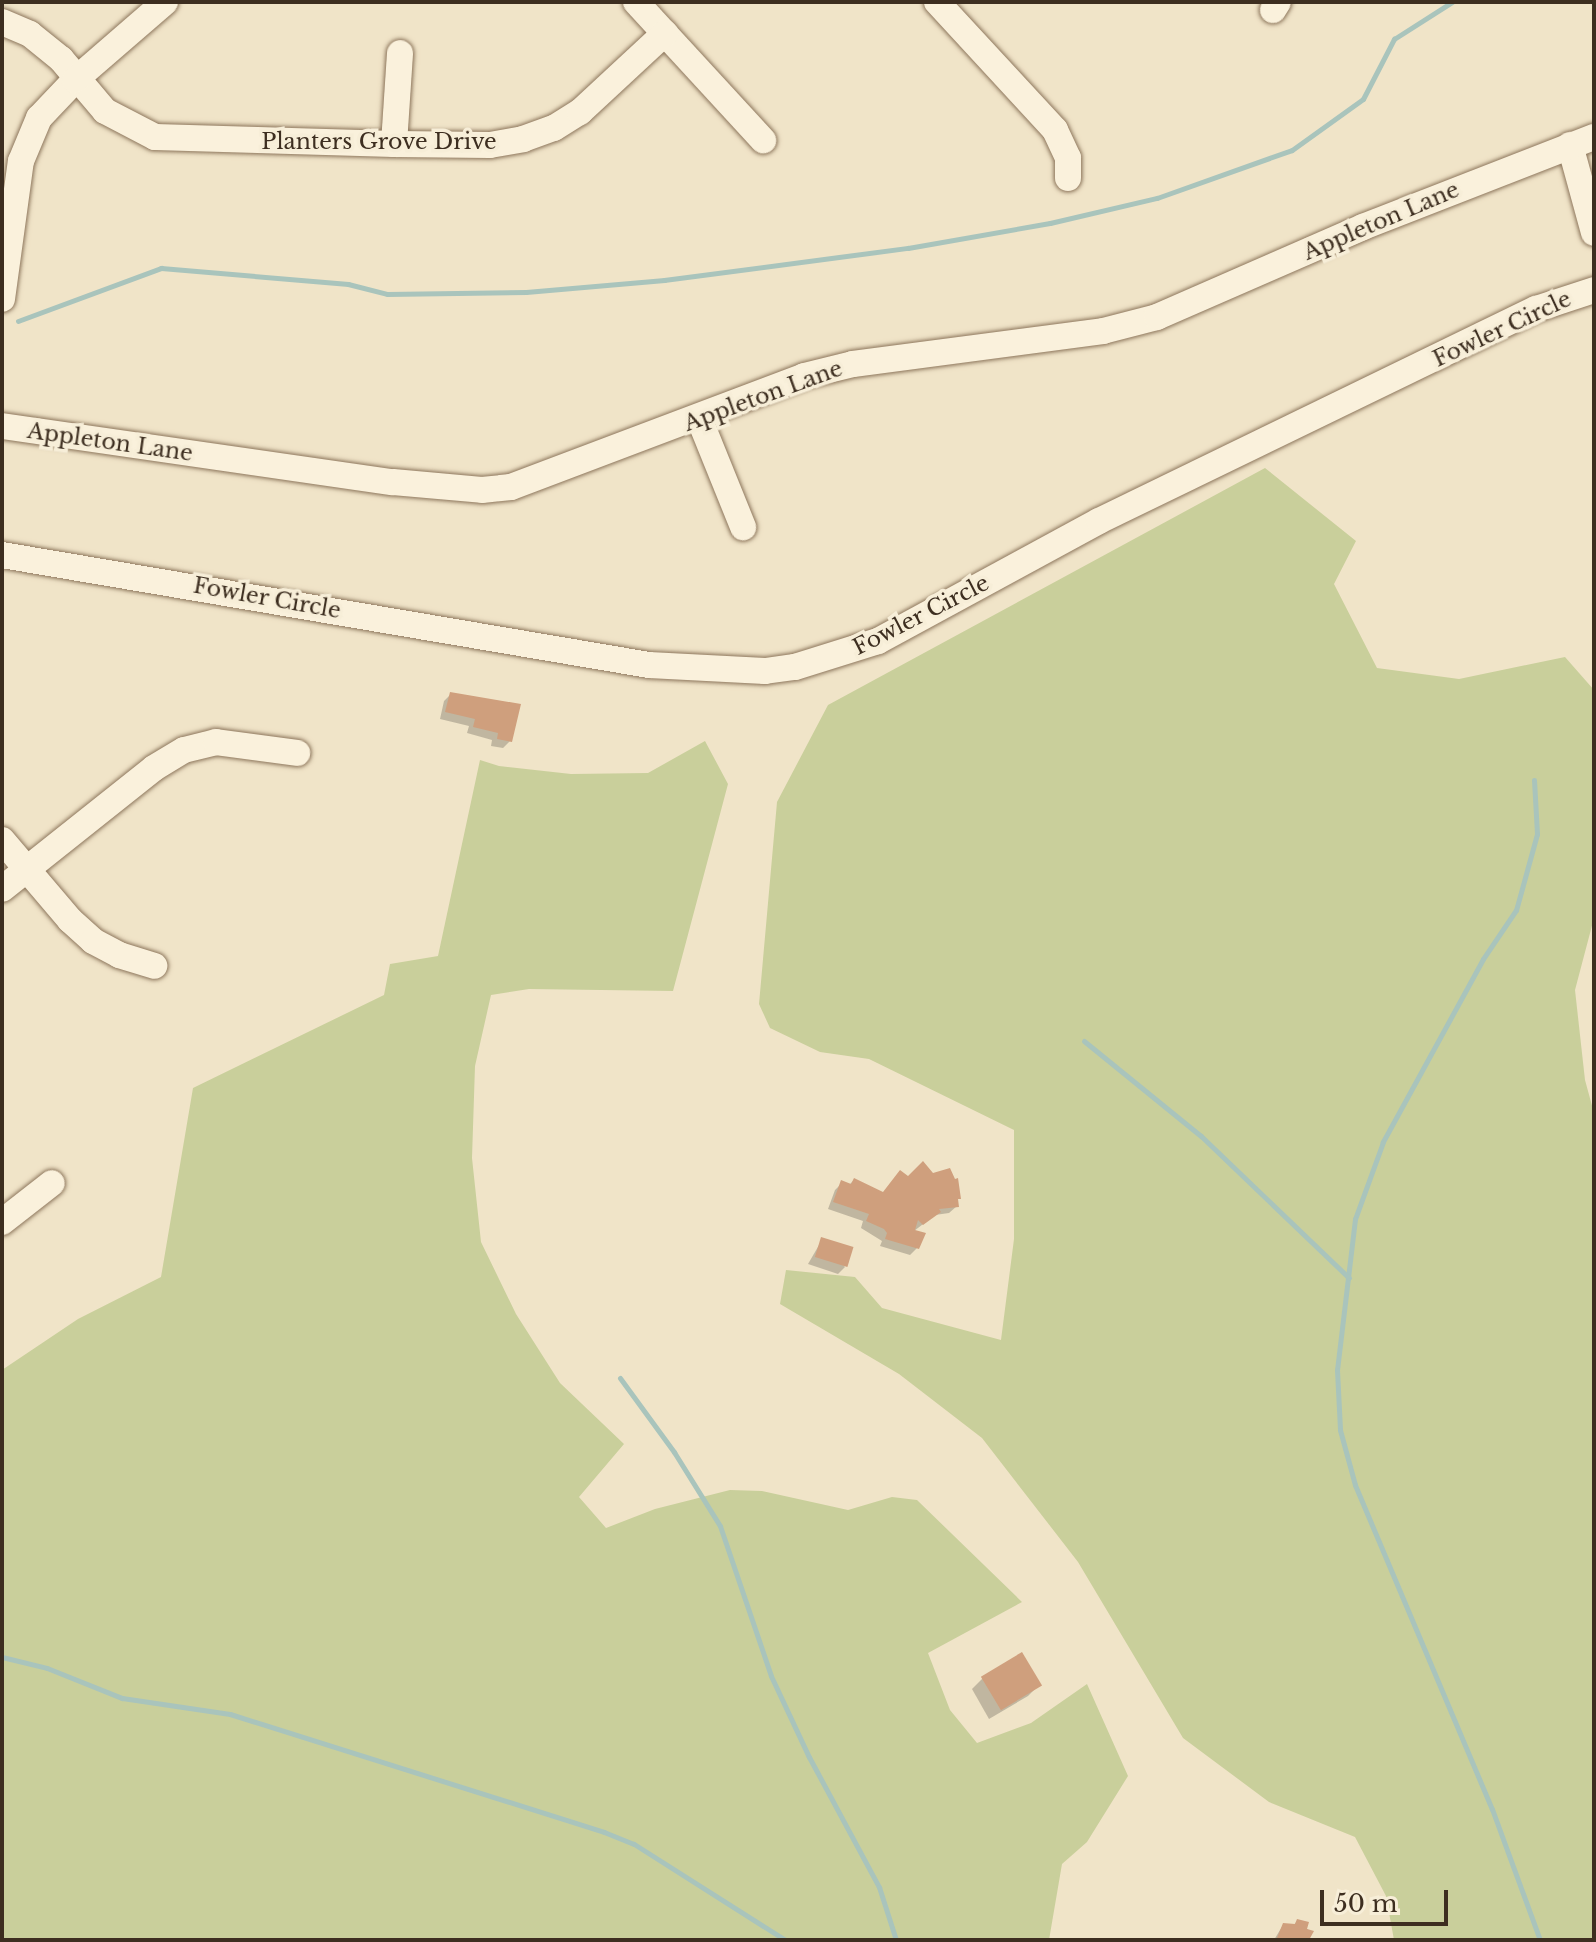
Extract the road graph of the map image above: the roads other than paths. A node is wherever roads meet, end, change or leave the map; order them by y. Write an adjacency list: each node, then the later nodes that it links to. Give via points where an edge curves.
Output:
1 (165, 2): 7 (street)
2 (636, 2): 5 (street)
3 (937, 2): 11 (street, via 1055,130 1068,158)
4 (2, 22): 7 (street, Planters Grove Drive, via 30,34 61,59)
5 (665, 33): 8 (street); 10 (street, Planters Grove Drive, via 580,112 554,128 490,145)
6 (400, 53): 10 (street)
7 (75, 80): 10 (street, Planters Grove Drive, via 105,111 155,137); 14 (street, via 39,118 28,138 12,211)
8 (763, 140)
9 (1582, 141): 12 (street); 15 (street, Appleton Lane, via 1143,321 1103,331 853,364 779,385)
10 (394, 144)
11 (1068, 178)
12 (1594, 233)
13 (1594, 290): 18 (street, Fowler Circle, via 1536,309 1099,521 878,641 795,667 765,671 649,665)
14 (2, 299)
15 (699, 418): 16 (street, Appleton Lane, via 538,478 482,490); 17 (street)
16 (2, 426)
17 (743, 527)
18 (2, 555)
19 (297, 753): 21 (street, via 216,742 184,750)
20 (2, 840): 21 (street)
21 (27, 869): 22 (street); 23 (street, via 93,941)
22 (2, 889)
23 (154, 966)
24 (52, 1183): 25 (street)
25 (2, 1222)

